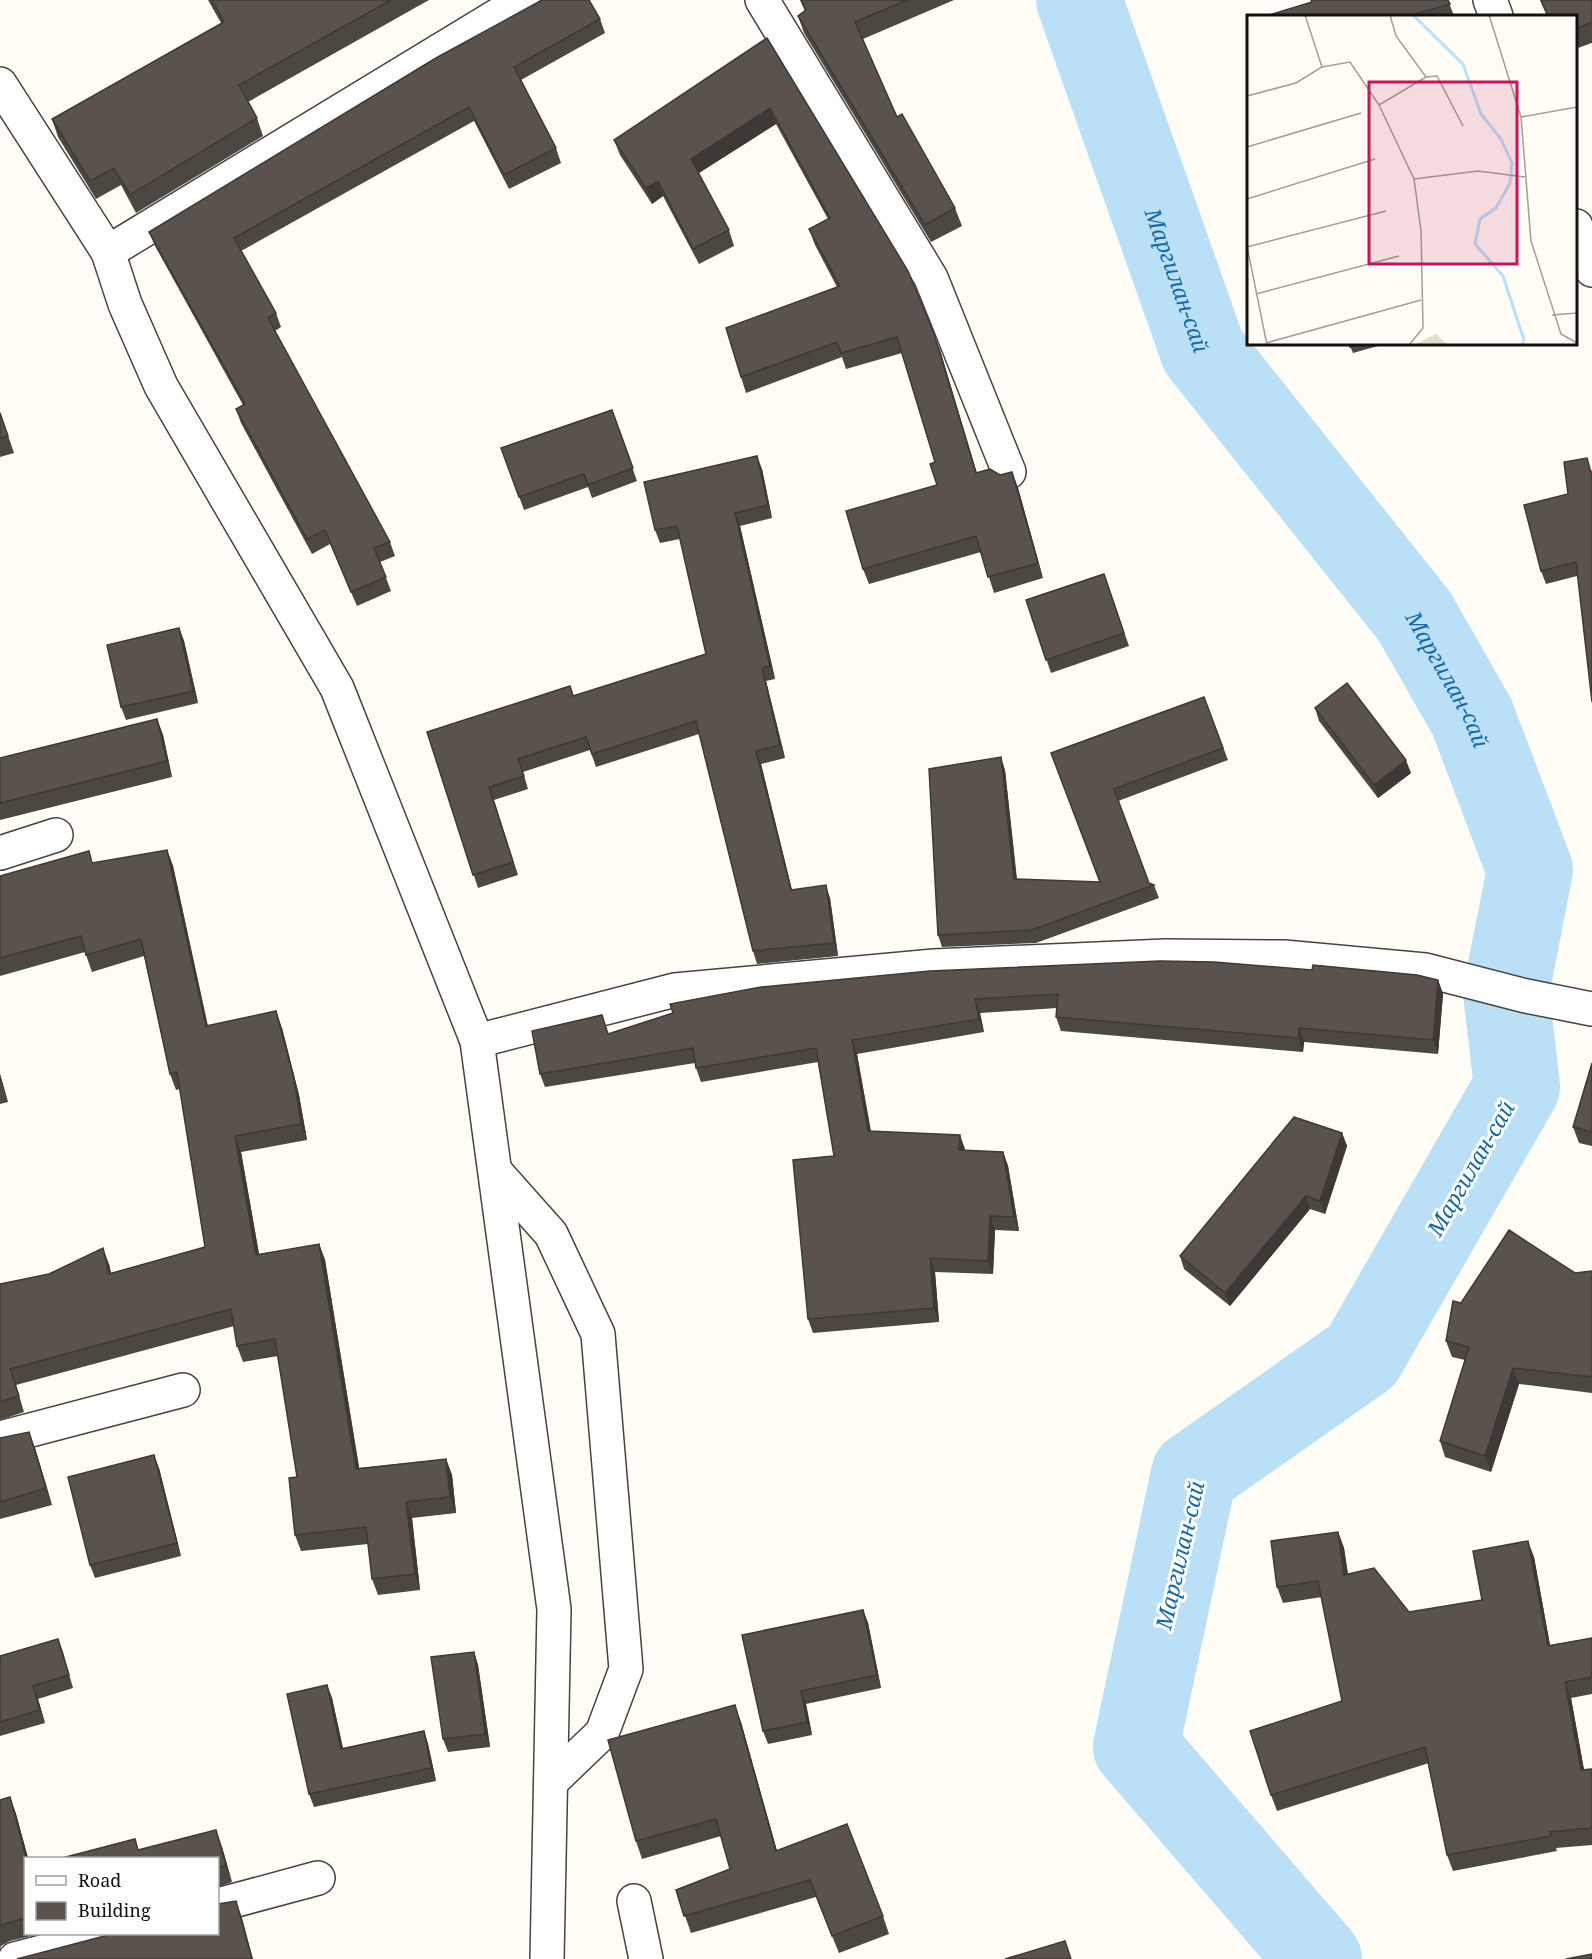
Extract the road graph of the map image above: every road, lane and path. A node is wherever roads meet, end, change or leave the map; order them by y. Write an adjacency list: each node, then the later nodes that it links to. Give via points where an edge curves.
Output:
1 (523, 0): 7 (street)
2 (762, 0): 9 (street, via 931,278)
3 (1490, 0): 4 (street)
4 (1496, 15)
5 (0, 84): 7 (street)
6 (1577, 231): 8 (street)
7 (108, 252): 13 (street, via 125,304 161,386 337,688)
8 (1592, 270)
9 (1009, 472)
10 (56, 835): 11 (street)
11 (0, 853)
12 (1592, 1009): 13 (street, via 1425,970 1284,957 1165,956 934,966 675,990)
13 (477, 1041): 14 (street)
14 (495, 1171): 17 (street, via 554,1609); 17 (street, via 551,1234 598,1334 626,1669 602,1733)
15 (183, 1390): 16 (street)
16 (0, 1437)
17 (551, 1782): 23 (street)
18 (318, 1878): 20 (street)
19 (634, 1901): 24 (street)
20 (219, 1905)
21 (107, 1935): 22 (street)
22 (15, 1959)
23 (547, 1959)
24 (646, 1959)

